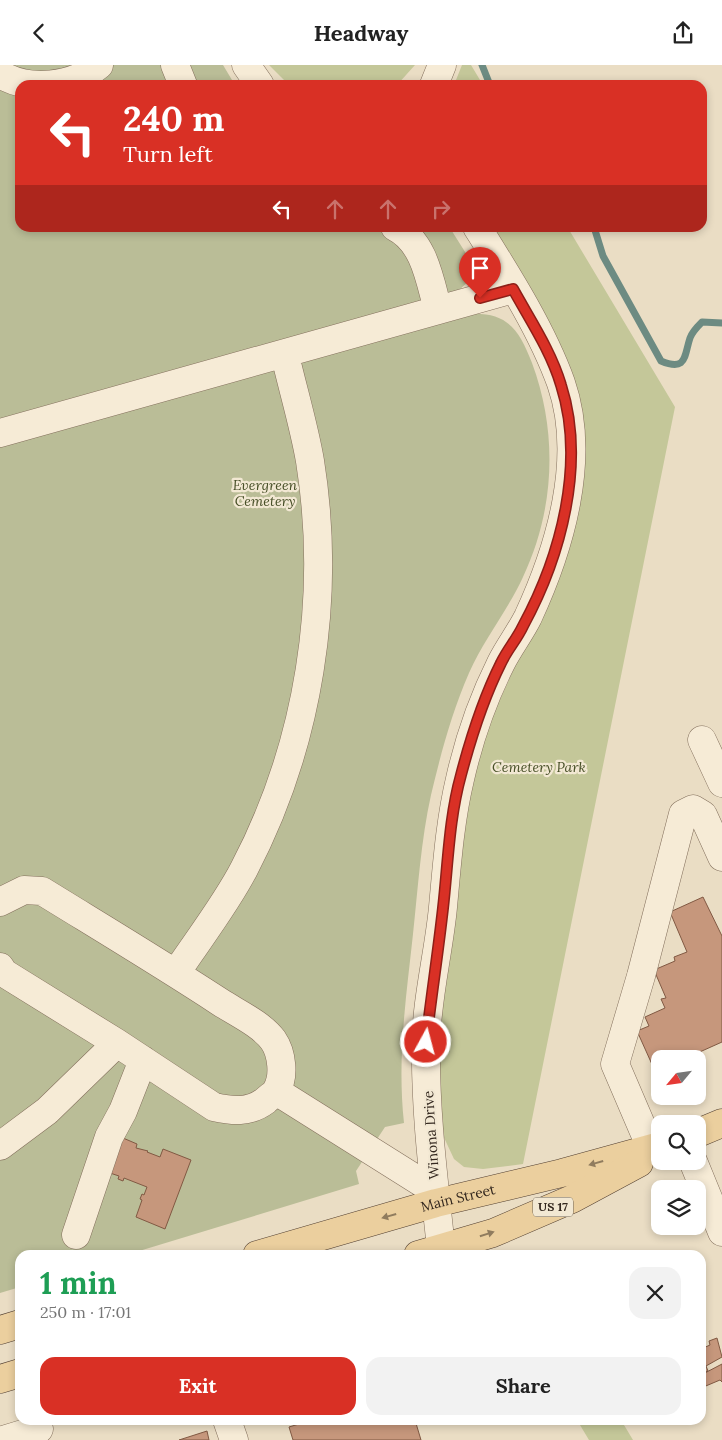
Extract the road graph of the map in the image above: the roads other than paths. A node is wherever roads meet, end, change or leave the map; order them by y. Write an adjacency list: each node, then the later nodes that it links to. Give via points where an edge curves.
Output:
1 (99, 65): 7 (street)
2 (175, 65): 8 (street)
3 (246, 65): 9 (street)
4 (442, 65): 10 (street)
5 (0, 74): 6 (street)
6 (16, 80)
7 (71, 80)
8 (181, 80)
9 (256, 80)
10 (436, 80)
11 (404, 232): 14 (street, via 419,250)
12 (480, 232): 13 (street, Winona Drive)
13 (513, 289): 14 (street); 33 (street, Winona Drive, via 546,349 561,385 571,456 569,488 547,576 487,695 472,734 456,800 426,1042)
14 (438, 310): 15 (street)
15 (285, 355): 16 (street); 22 (street, via 310,461 317,535 316,609 305,700 277,795 244,870)
16 (0, 433)
17 (702, 740): 18 (street)
18 (722, 783)
19 (722, 857): 28 (street, via 703,815 693,809 683,814 615,1064)
20 (0, 902): 22 (street, via 24,890 42,891)
21 (0, 967): 23 (street, via 4,973)
22 (176, 973): 25 (street, via 272,1039 280,1055 281,1074)
23 (117, 1043): 24 (street); 29 (street, via 47,1111)
24 (143, 1060): 25 (street, via 214,1107 231,1111 247,1110); 35 (street, via 109,1137)
25 (276, 1091): 33 (street)
26 (722, 1123): 27 (main road)
27 (706, 1130)
28 (651, 1136)
29 (0, 1146)
30 (651, 1150): 33 (main road, Main Street / US 17, one-way to 33, via 562,1173)
31 (651, 1152): 38 (main road, US 17, one-way to 31, via 493,1233 572,1199)
32 (697, 1170): 34 (street)
33 (436, 1197): 36 (main road, Main Street / US 17, one-way to 36); 37 (street, Winona Drive)
34 (722, 1232)
35 (76, 1235)
36 (272, 1250)
37 (429, 1250)
38 (436, 1250)
39 (15, 1326): 40 (main road)
40 (0, 1330)
41 (229, 1425): 44 (street)
42 (39, 1430): 43 (street)
43 (3, 1440)
44 (234, 1440)

